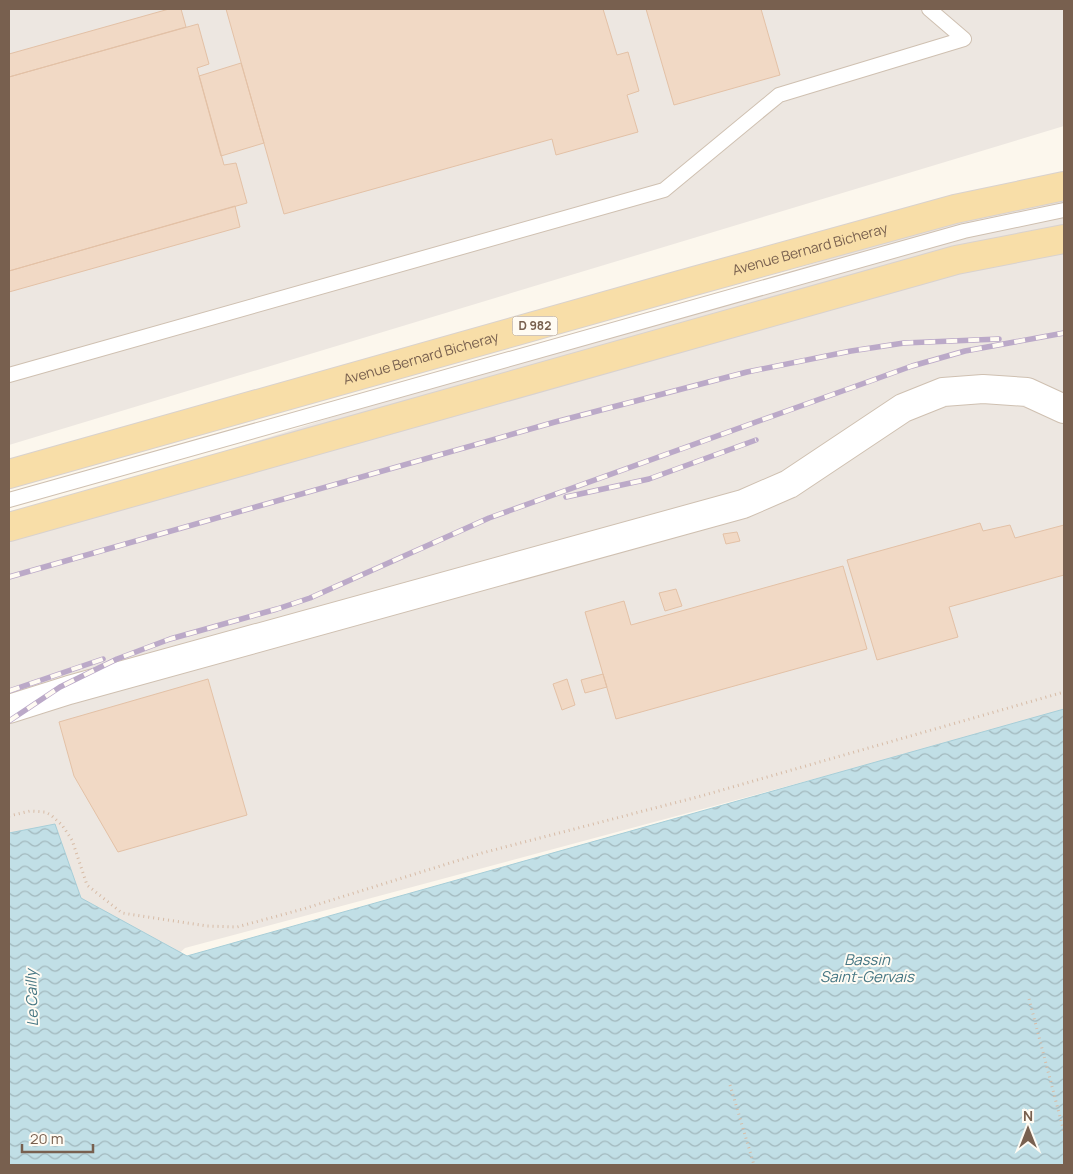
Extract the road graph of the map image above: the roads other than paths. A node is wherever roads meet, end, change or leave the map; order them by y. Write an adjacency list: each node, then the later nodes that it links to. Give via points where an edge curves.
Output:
1 (929, 9): 5 (lane, via 964,40 779,95 664,190)
2 (1064, 186): 7 (main road, Avenue Bernard Bicheray / D 982, via 937,214)
3 (1064, 210): 8 (lane, via 964,231)
4 (1064, 239): 9 (main road, via 956,260)
5 (9, 375)
6 (1064, 409): 10 (street, via 1027,392 983,389 943,392 903,408 789,484 743,504)
7 (9, 474)
8 (9, 500)
9 (9, 527)
10 (9, 709)

